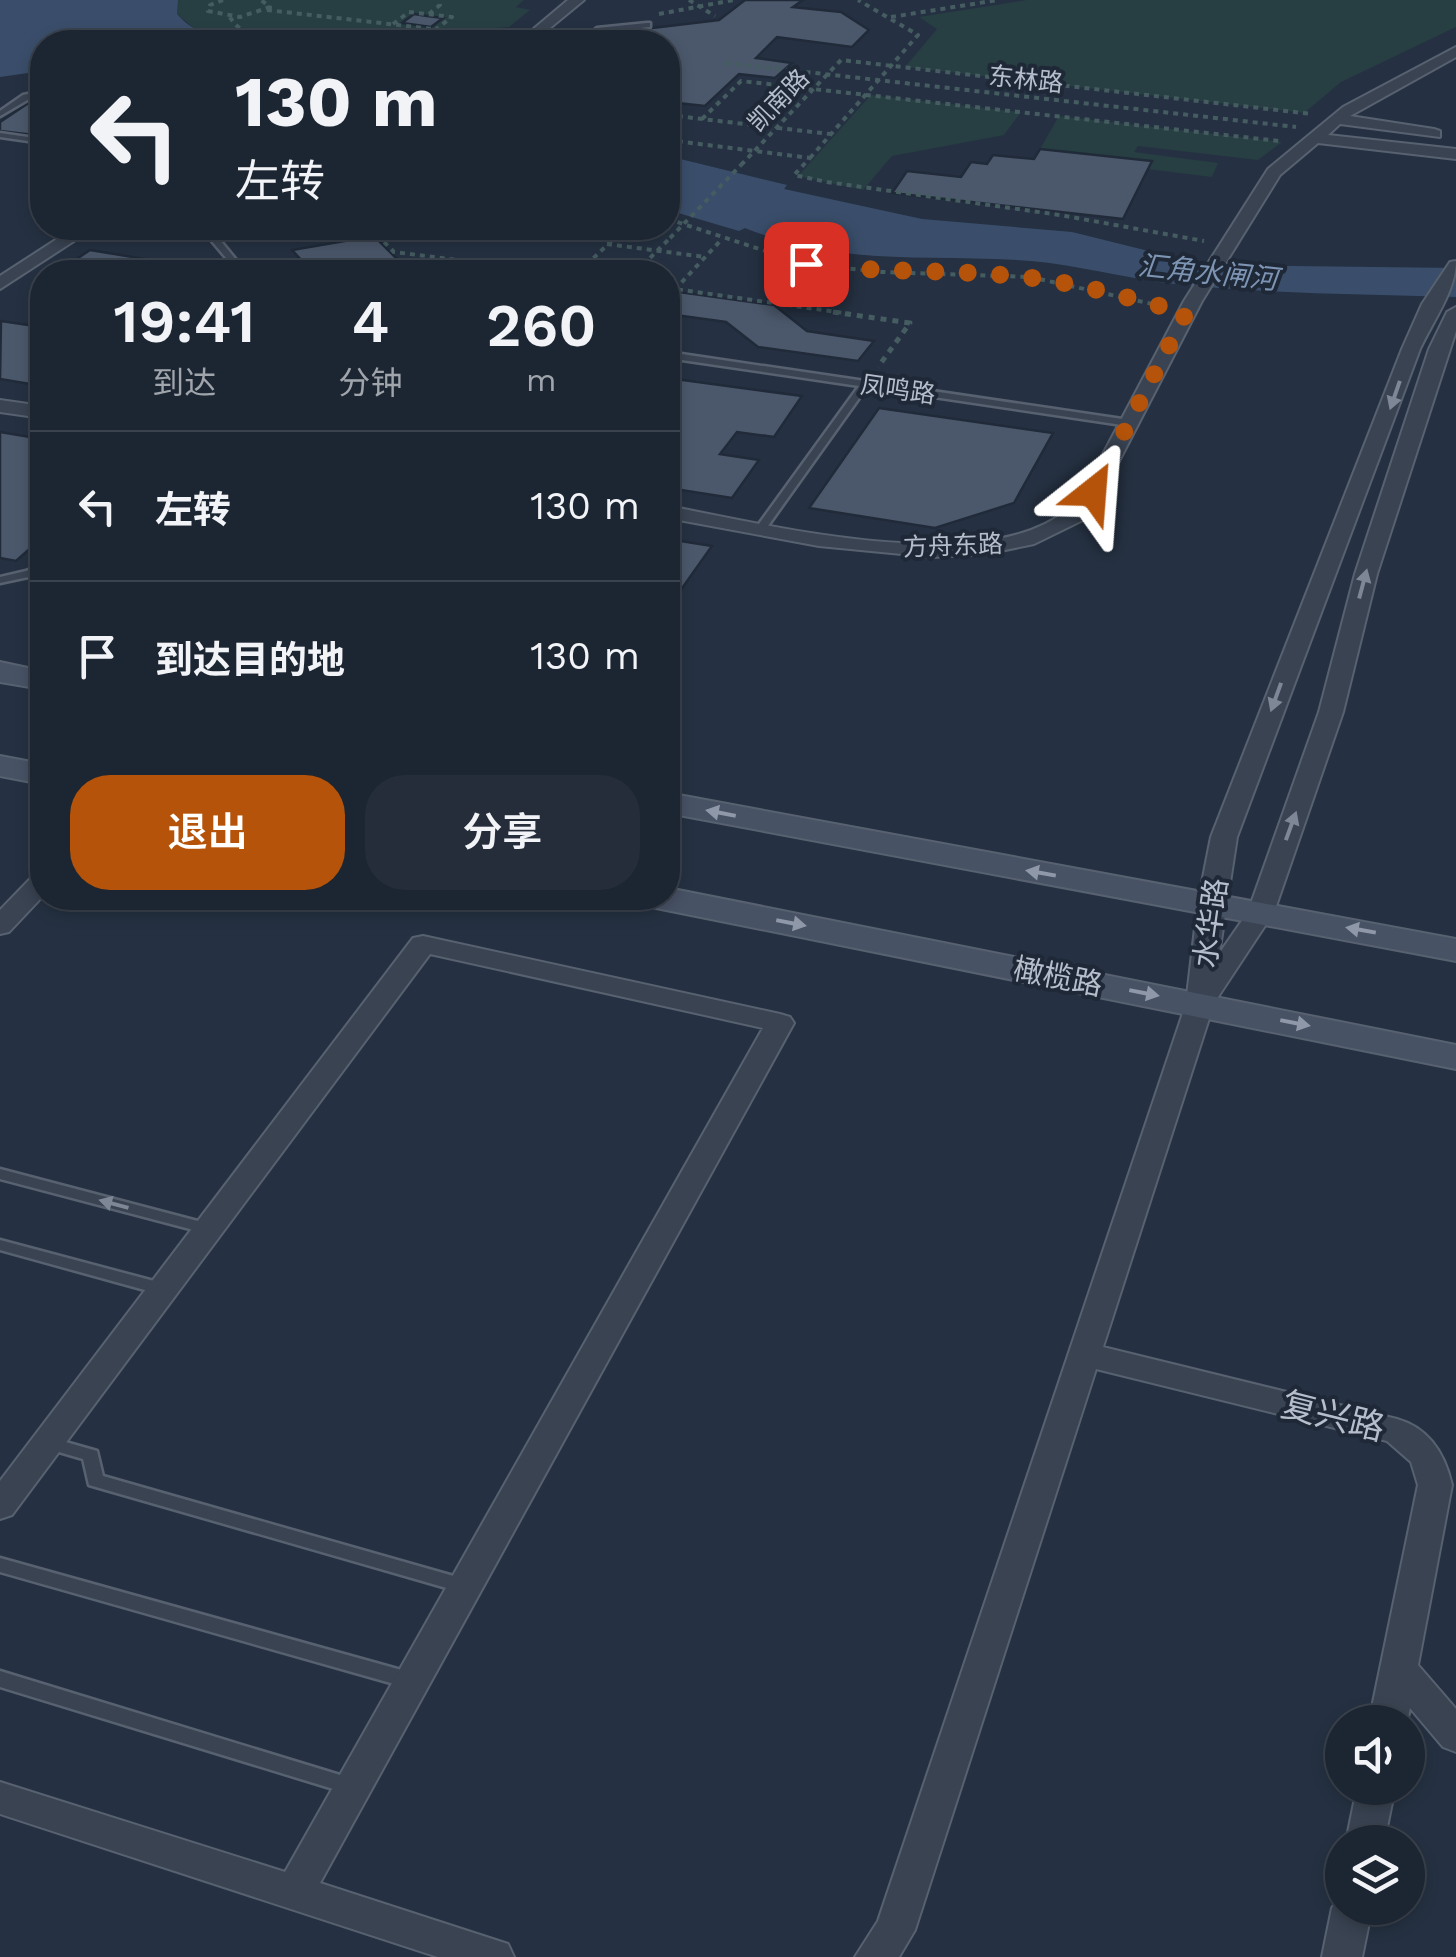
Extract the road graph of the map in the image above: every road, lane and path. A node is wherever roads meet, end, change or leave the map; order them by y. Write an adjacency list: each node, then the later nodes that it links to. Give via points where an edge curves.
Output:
1 (223, 0): 13 (path, via 208,11)
2 (260, 0): 10 (path, via 269,4)
3 (439, 0): 11 (path)
4 (577, 0): 21 (street)
5 (689, 0): 12 (path)
6 (858, 0): 14 (path)
7 (948, 0): 9 (path)
8 (998, 0): 9 (path)
9 (959, 6): 14 (path)
10 (267, 10): 13 (path); 16 (path)
11 (429, 14): 16 (path, via 410,12); 20 (path, via 452,17)
12 (715, 16)
13 (230, 17): 18 (path)
14 (888, 17): 25 (path, via 918,34)
15 (647, 24): 22 (lane)
16 (392, 25): 17 (path)
17 (412, 27): 19 (path); 20 (path)
18 (243, 30)
19 (407, 30)
20 (436, 30)
21 (540, 30)
22 (600, 30)
23 (1454, 52): 35 (street, via 1393,82)
24 (726, 63): 26 (path, 东林路)
25 (893, 66): 26 (path, 凯南路, via 841,60); 27 (path); 35 (path)
26 (827, 74): 27 (path, 东林路); 28 (path, 凯南路)
27 (880, 80): 29 (path); 35 (path, 东林路)
28 (814, 89): 29 (path); 33 (path, via 741,80); 34 (path, 凯南路)
29 (867, 95): 35 (path); 36 (path)
30 (30, 96): 31 (lane)
31 (0, 114)
32 (680, 116): 33 (path)
33 (702, 119): 34 (path)
34 (776, 128): 36 (path); 41 (path, 凯南路)
35 (1320, 133): 38 (street); 42 (street); 53 (street, via 1274,172)
36 (831, 134): 43 (path)
37 (0, 135): 39 (lane)
38 (1456, 138)
39 (30, 139)
40 (680, 142): 41 (path)
41 (754, 151): 43 (path); 45 (path, 凯南路, bridge)
42 (1456, 154)
43 (810, 158): 53 (path, via 794,175)
44 (680, 222): 46 (path)
45 (680, 228)
46 (722, 239): 55 (path); 66 (path, via 806,264 1012,276)
47 (67, 240): 56 (street)
48 (215, 240): 57 (lane)
49 (382, 240): 58 (path, via 394,252)
50 (612, 240): 52 (path)
51 (668, 240): 54 (path, 凯南路, bridge)
52 (608, 244): 54 (path); 59 (path)
53 (1225, 247): 66 (street, 方舟东路)
54 (658, 251): 55 (path); 60 (path)
55 (705, 257): 63 (path)
56 (36, 260)
57 (232, 260)
58 (458, 260)
59 (591, 260)
60 (649, 260)
61 (30, 264): 64 (street)
62 (1456, 266): 67 (street, 水华路)
63 (680, 281)
64 (0, 284)
65 (680, 290): 69 (path, via 910,323)
66 (1190, 307): 72 (street, 方舟东路)
67 (1443, 308): 84 (street, 水华路, one-way to 84, via 1224,836); 85 (street, 水华路, one-way to 67, via 1332,712)
68 (680, 358): 69 (lane, 凤鸣路)
69 (865, 384): 72 (lane, 凤鸣路); 74 (lane)
70 (0, 406): 71 (street)
71 (30, 410)
72 (1129, 423): 74 (street, 方舟东路, via 1076,516 998,548 871,546)
73 (680, 514): 74 (street, 方舟东路)
74 (761, 528)
75 (30, 573): 76 (lane)
76 (0, 580)
77 (0, 672): 78 (main road)
78 (30, 678)
79 (0, 766): 80 (main road)
80 (30, 772)
81 (680, 805): 84 (main road, one-way to 81)
82 (30, 895): 86 (street)
83 (680, 902): 88 (main road, 橄榄路, one-way to 88)
84 (1212, 903): 85 (main road); 88 (street, 水华路)
85 (1261, 912): 87 (main road, one-way to 85); 88 (street, 水华路)
86 (0, 926)
87 (1456, 950)
88 (1200, 1004): 89 (main road, 橄榄路, one-way to 89); 94 (street)
89 (1456, 1057)
90 (0, 1174): 91 (lane, one-way to 90)
91 (209, 1229): 93 (street); 98 (street, via 423,944 780,1023)
92 (0, 1245): 93 (lane)
93 (163, 1289): 95 (street)
94 (1082, 1354): 99 (street, 复兴路, via 1396,1431 1418,1444 1431,1460 1435,1484); 109 (street, via 894,1930)
95 (47, 1443): 96 (street); 98 (lane, via 91,1455 95,1480)
96 (0, 1506)
97 (0, 1564): 101 (lane)
98 (465, 1586): 101 (street)
99 (1399, 1669): 102 (street, 复兴路); 103 (street)
100 (0, 1678): 104 (lane)
101 (412, 1681): 104 (street)
102 (1392, 1705)
103 (1456, 1736)
104 (353, 1787): 106 (street)
105 (0, 1798): 106 (street)
106 (294, 1892): 108 (street)
107 (1349, 1925): 110 (street)
108 (494, 1957)
109 (875, 1957)
110 (1342, 1957)

